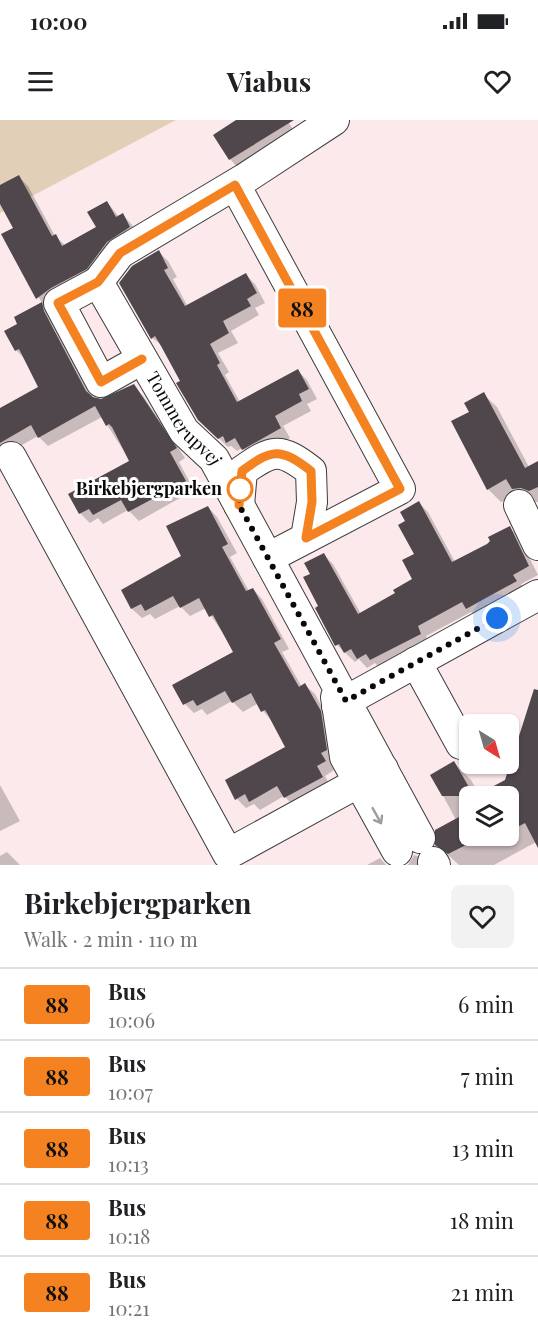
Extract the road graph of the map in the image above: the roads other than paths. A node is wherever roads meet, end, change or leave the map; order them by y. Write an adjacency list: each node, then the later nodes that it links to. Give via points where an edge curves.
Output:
1 (334, 120): 2 (street)
2 (235, 185): 3 (street, via 120,253); 8 (street, via 400,489)
3 (98, 282): 4 (street, Tommerupvej); 4 (street, via 58,303 101,382)
4 (142, 359): 6 (street, Tommerupvej, via 184,431 214,459)
5 (11, 457): 15 (street, via 228,854)
6 (239, 505): 8 (street, via 242,471 265,454 290,454 311,471 312,502); 10 (street, Tommerupvej)
7 (519, 505): 9 (street)
8 (306, 538): 10 (street)
9 (538, 545)
10 (268, 558): 13 (street, Tommerupvej)
11 (538, 595): 12 (street)
12 (416, 662): 13 (street); 14 (street)
13 (339, 696): 15 (street, Tommerupvej, via 345,758)
14 (459, 742)
15 (370, 776): 16 (street, Tommerupvej)
16 (421, 854)

